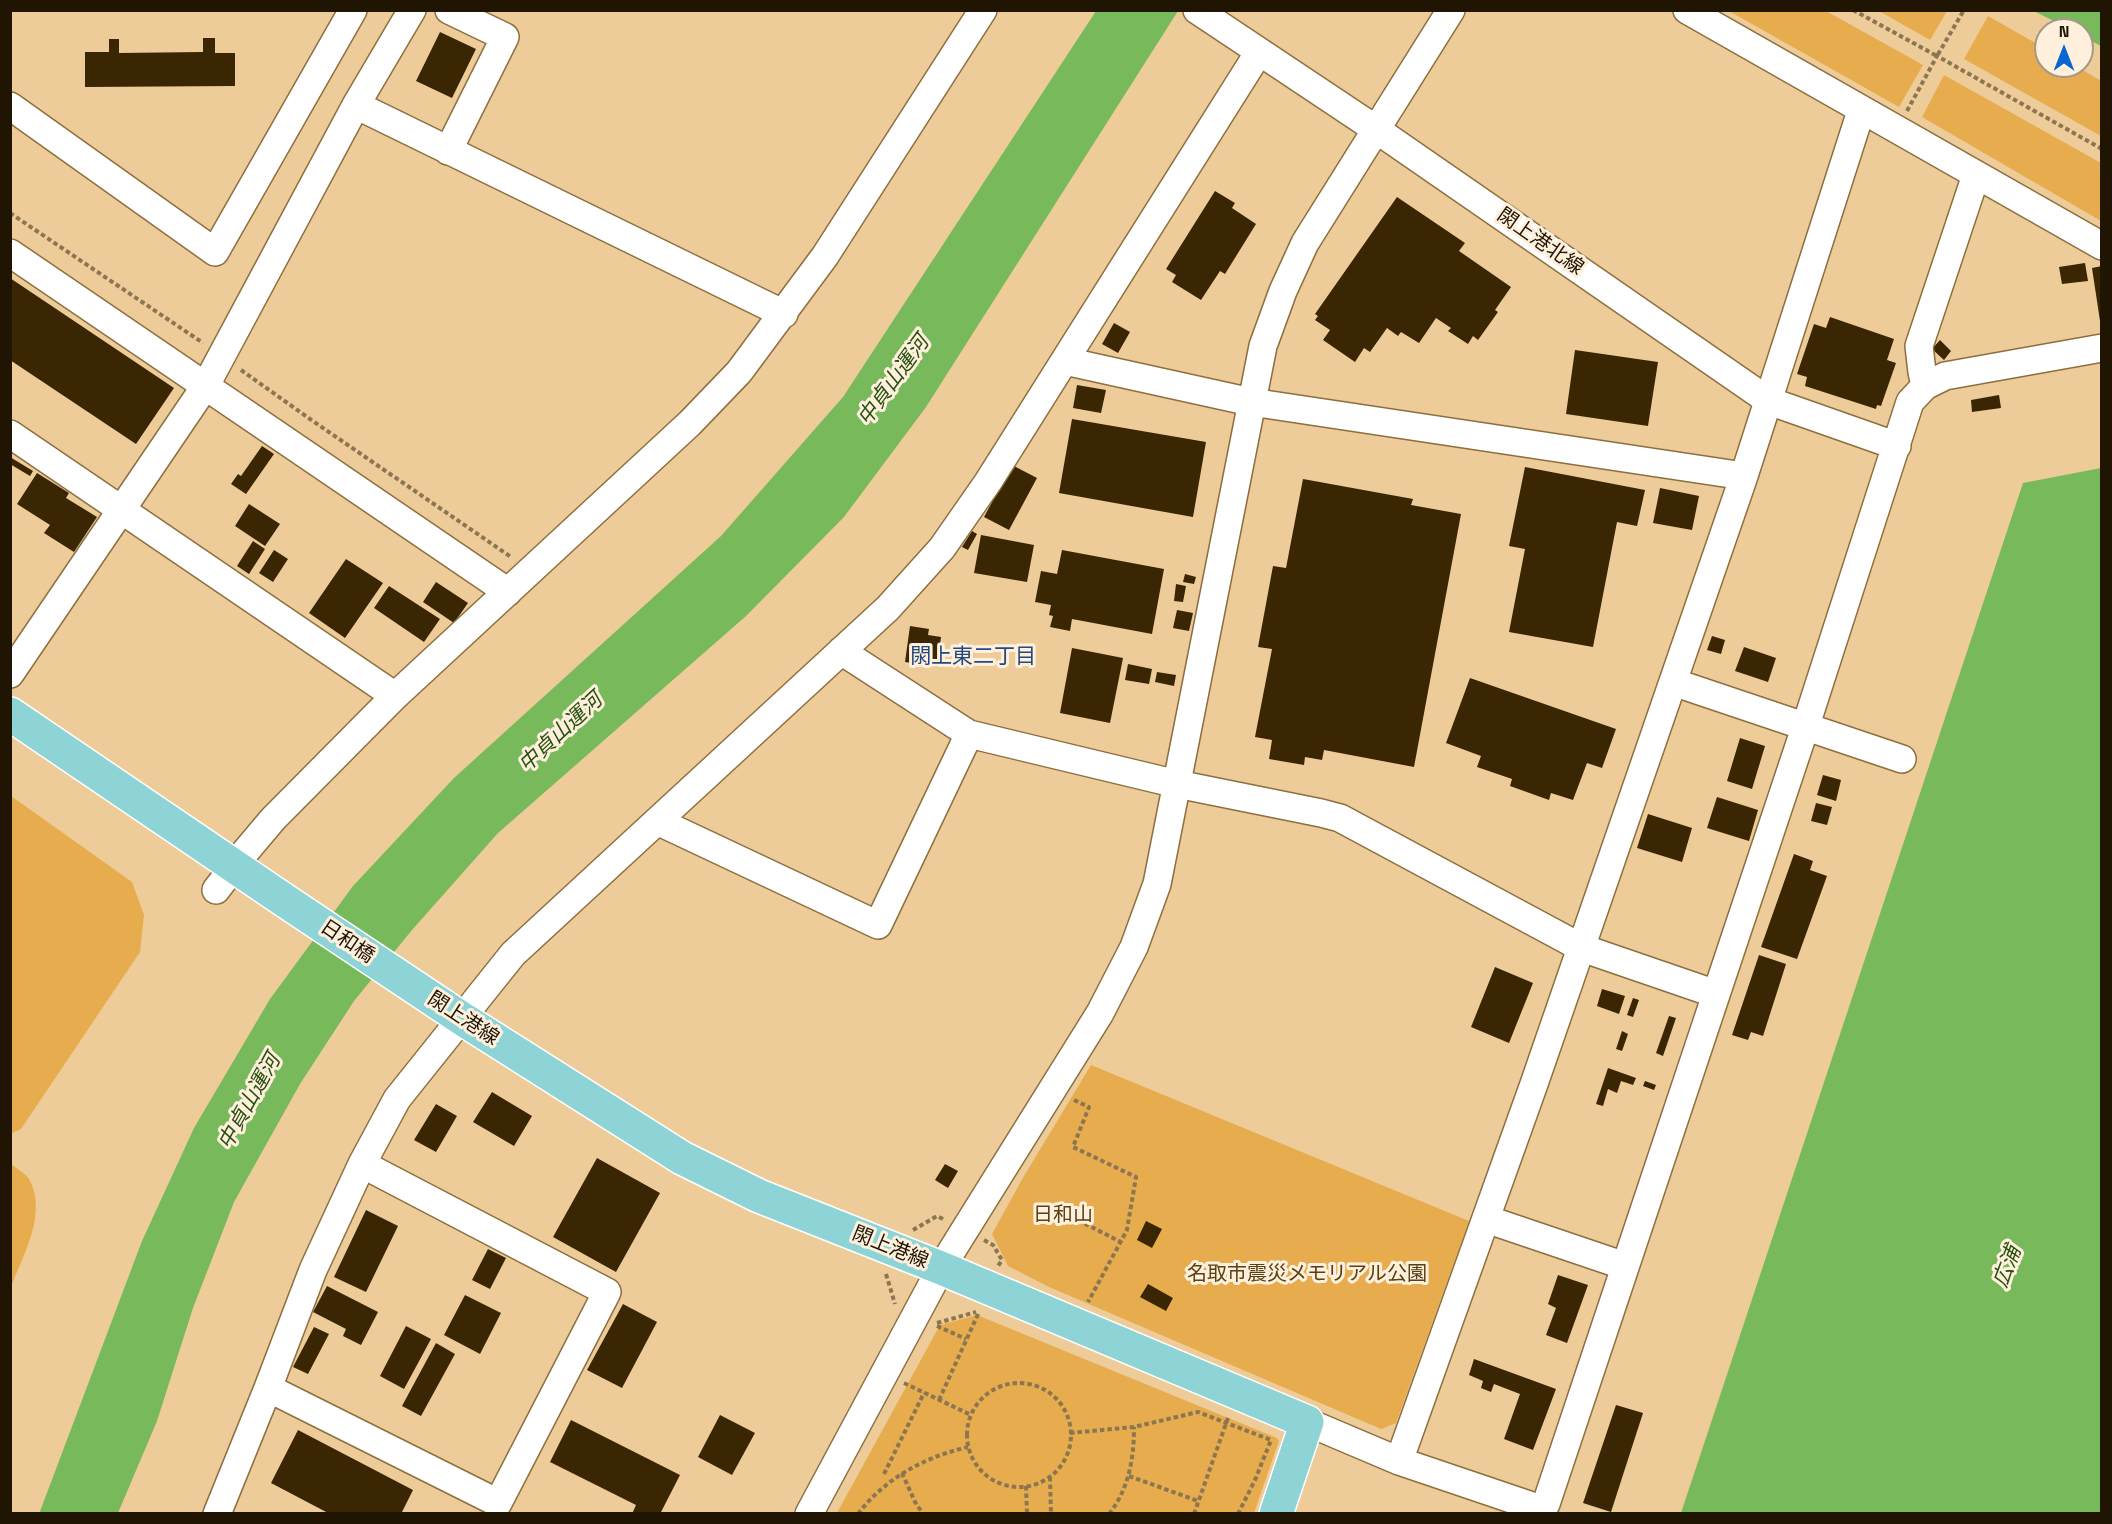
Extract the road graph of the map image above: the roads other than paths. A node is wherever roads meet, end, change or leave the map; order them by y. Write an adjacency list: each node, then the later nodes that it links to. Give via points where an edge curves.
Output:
1 (353, 10): 10 (street, via 215,252)
2 (412, 10): 9 (street)
3 (449, 10): 13 (street, via 505,37)
4 (983, 10): 17 (street)
5 (1451, 10): 12 (street)
6 (1687, 10): 11 (street)
7 (1208, 17): 8 (street, 閖上港北線)
8 (1259, 52): 12 (street, 閖上港北線); 19 (street)
9 (356, 105): 13 (street); 20 (street)
10 (10, 106)
11 (1861, 111): 14 (street); 22 (street)
12 (1377, 130): 22 (street, 閖上港北線); 23 (street, via 1300,252 1263,346)
13 (448, 151): 17 (street)
14 (1976, 175): 15 (street); 21 (street, via 1919,346)
15 (2102, 246)
16 (10, 253): 20 (street)
17 (784, 314): 28 (street, via 739,372 690,423)
18 (2102, 348): 21 (street, via 1945,376)
19 (1065, 361): 23 (street); 29 (street, via 942,548 888,608)
20 (206, 385): 27 (street); 28 (street)
21 (1925, 386): 25 (street, via 1910,402)
22 (1769, 401): 25 (street, 閖上港北線); 26 (street)
23 (1251, 402): 26 (street); 37 (street)
24 (10, 435): 27 (street)
25 (1897, 446): 34 (street)
26 (1744, 476): 31 (street)
27 (120, 510): 30 (street); 32 (street)
28 (508, 592): 32 (street)
29 (841, 651): 35 (street); 38 (street)
30 (10, 674)
31 (1673, 682): 34 (street); 40 (street)
32 (396, 696): 39 (street, via 273,819)
33 (10, 714): 39 (main road)
34 (1806, 725): 36 (street); 42 (street)
35 (969, 734): 37 (street); 38 (street, via 878,926)
36 (1902, 759)
37 (1177, 784): 40 (street, via 1340,818); 47 (street, via 1157,884 1134,947 1100,1013)
38 (657, 821): 43 (street, via 513,954)
39 (225, 879): 41 (main road, 日和橋, via 284,900)
40 (1582, 948): 42 (street); 45 (street)
41 (411, 984): 43 (main road, 閖上港線)
42 (1716, 994): 46 (street)
43 (461, 1018): 44 (street, via 397,1099); 47 (main road, 閖上港線, via 682,1158 759,1196)
44 (362, 1164): 48 (street, via 313,1270); 48 (street, via 607,1292 498,1503)
45 (1486, 1220): 46 (street); 50 (street)
46 (1625, 1266): 51 (street)
47 (941, 1268): 49 (main road, 閖上港線); 53 (street)
48 (268, 1388): 52 (street)
49 (1307, 1422): 50 (street); 54 (main road)
50 (1399, 1461): 51 (street)
51 (1549, 1509)
52 (217, 1514)
53 (809, 1514)
54 (1276, 1514)

